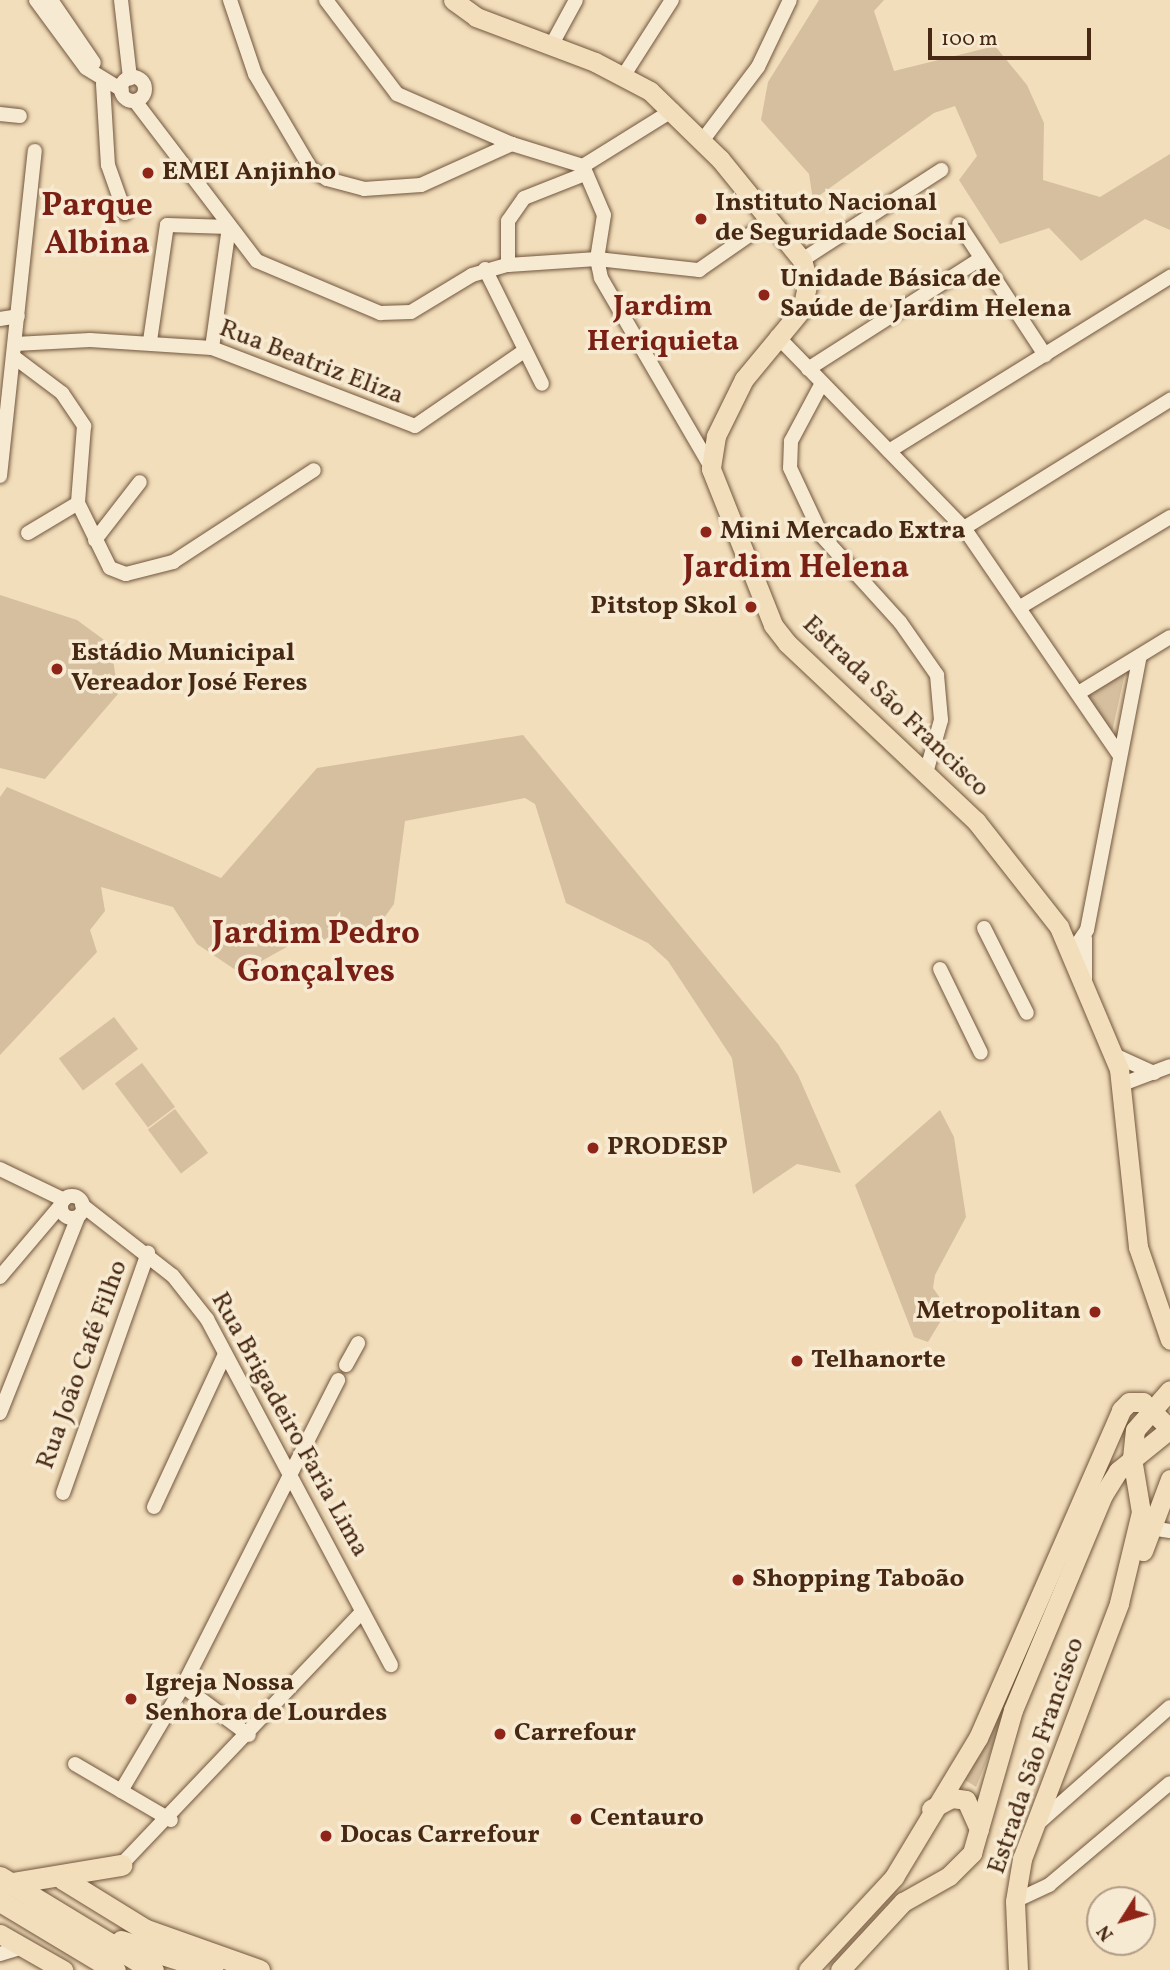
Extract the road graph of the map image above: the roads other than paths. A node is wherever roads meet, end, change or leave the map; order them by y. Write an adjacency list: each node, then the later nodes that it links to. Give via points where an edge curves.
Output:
1 (36, 0): 13 (street)
2 (51, 0): 12 (street, via 98,68)
3 (121, 0): 12 (street)
4 (230, 0): 19 (street, via 254,74 311,169 343,186 389,190 450,175)
5 (326, 0): 19 (street, via 397,94)
6 (453, 0): 10 (main road, via 476,17)
7 (576, 0): 10 (street)
8 (672, 0): 11 (street)
9 (790, 0): 18 (street, via 758,67)
10 (551, 46): 11 (main road)
11 (624, 75): 15 (main road)
12 (125, 83): 13 (street); 14 (street); 14 (street, via 140,80)
13 (103, 84): 23 (street, via 108,165)
14 (140, 96): 26 (street)
15 (673, 110): 18 (main road); 21 (street)
16 (0, 114): 17 (street)
17 (20, 116)
18 (702, 141): 24 (main road)
19 (512, 144): 21 (street)
20 (35, 151): 35 (street)
21 (584, 170): 28 (street, via 604,215); 32 (street, via 524,198 508,221)
22 (941, 170): 30 (street)
23 (125, 213)
24 (771, 220): 28 (street, via 699,270); 30 (main road)
25 (959, 224): 29 (street)
26 (229, 227): 27 (street); 31 (street); 38 (street, via 167,225)
27 (222, 258): 31 (street); 39 (street)
28 (597, 259): 32 (street); 48 (street, via 609,295)
29 (980, 259): 42 (street); 43 (street)
30 (802, 260): 37 (main road, via 806,297)
31 (257, 261): 33 (street, via 394,315 420,308)
32 (508, 265): 33 (street)
33 (485, 269): 41 (street)
34 (1170, 277): 42 (street)
35 (18, 316): 36 (street); 40 (street)
36 (0, 318)
37 (777, 336): 43 (street); 49 (main road, via 744,379)
38 (150, 341): 39 (street, Rua Beatriz Eliza); 40 (street, Rua Beatriz Eliza)
39 (212, 348): 41 (street, Rua Beatriz Eliza, via 415,426)
40 (14, 350): 47 (street); 55 (street, via 62,393 84,426)
41 (524, 351): 45 (street)
42 (1045, 355): 50 (street)
43 (808, 369): 44 (street)
44 (822, 383): 50 (street); 65 (street, via 791,441 790,468 821,536 900,622 937,675 941,720)
45 (542, 384)
46 (1170, 400): 57 (street)
47 (4, 418): 53 (street)
48 (684, 429): 49 (street); 51 (street)
49 (716, 436): 51 (main road)
50 (889, 452): 57 (street)
51 (710, 465): 65 (main road, Estrada São Francisco, via 774,625)
52 (314, 470): 59 (street, via 173,562 126,574 110,568)
53 (0, 477)
54 (139, 482): 59 (street)
55 (78, 503): 58 (street); 59 (street)
56 (1170, 517): 60 (street)
57 (964, 528): 60 (street)
58 (28, 533)
59 (96, 540)
60 (1022, 606): 63 (street)
61 (1170, 637): 62 (street)
62 (1140, 656): 63 (street); 64 (street)
63 (1080, 692): 64 (street)
64 (1119, 756): 67 (street)
65 (926, 773): 67 (main road, Estrada São Francisco, via 1010,858 1059,927)
66 (984, 928): 69 (street)
67 (1081, 940): 71 (main road, Estrada São Francisco, via 1085,983)
68 (940, 969): 70 (street)
69 (1027, 1013)
70 (982, 1053)
71 (1114, 1054): 73 (street); 74 (main road, Estrada São Francisco)
72 (1170, 1066): 73 (street)
73 (1154, 1073): 74 (street)
74 (1120, 1085): 80 (main road, Estrada São Francisco, via 1138,1247)
75 (0, 1169): 76 (street)
76 (62, 1202): 77 (street, Rua Brigadeiro Faria Lima, via 66,1215); 79 (street)
77 (80, 1211): 78 (street, Rua Brigadeiro Faria Lima); 87 (street)
78 (148, 1253): 82 (street, Rua Brigadeiro Faria Lima, via 193,1298); 92 (street, Rua João Café Filho)
79 (0, 1278)
80 (1170, 1340)
81 (358, 1343): 83 (street)
82 (224, 1356): 90 (street, Rua Brigadeiro Faria Lima); 94 (street)
83 (346, 1365)
84 (338, 1380): 90 (street)
85 (1170, 1390): 86 (main road, Estrada São Francisco)
86 (1153, 1408): 88 (main road); 89 (main road, Estrada São Francisco, via 1135,1430); 104 (main road, via 1134,1400 1115,1419 978,1738)
87 (0, 1413)
88 (1170, 1429): 89 (main road)
89 (1132, 1458): 93 (main road); 95 (main road, Estrada São Francisco)
90 (289, 1476): 96 (street, Rua Brigadeiro Faria Lima); 98 (street)
91 (1170, 1479): 95 (main road, Estrada São Francisco)
92 (63, 1493)
93 (1099, 1506): 95 (main road, via 1123,1492); 107 (main road, via 1013,1710)
94 (154, 1507)
95 (1154, 1524): 106 (main road, Estrada São Francisco)
96 (362, 1612): 97 (street, Rua Brigadeiro Faria Lima); 100 (street)
97 (391, 1665)
98 (183, 1686): 100 (street); 103 (street)
99 (1170, 1707): 106 (street)
100 (249, 1735): 105 (street)
101 (75, 1764): 103 (street)
102 (1170, 1783): 111 (street, via 1049,1885)
103 (121, 1791): 105 (street)
104 (929, 1811): 107 (main road, via 952,1798 966,1800); 122 (main road, via 894,1877)
105 (171, 1819): 108 (street)
106 (1034, 1826): 111 (main road, Estrada São Francisco)
107 (979, 1830): 123 (main road, via 963,1866 903,1902)
108 (121, 1865): 109 (highway); 112 (highway)
109 (63, 1879): 110 (highway); 112 (highway)
110 (2, 1887): 114 (highway); 118 (highway)
111 (1015, 1901): 124 (main road, Estrada São Francisco)
112 (106, 1904): 121 (highway, via 146,1930)
113 (0, 1934): 115 (main road)
114 (100, 1938): 119 (highway); 120 (highway)
115 (23, 1947): 116 (street); 117 (main road)
116 (0, 1954)
117 (63, 1970)
118 (115, 1970)
119 (153, 1970)
120 (213, 1970)
121 (260, 1970)
122 (808, 1970)
123 (840, 1970)
124 (1018, 1970)

